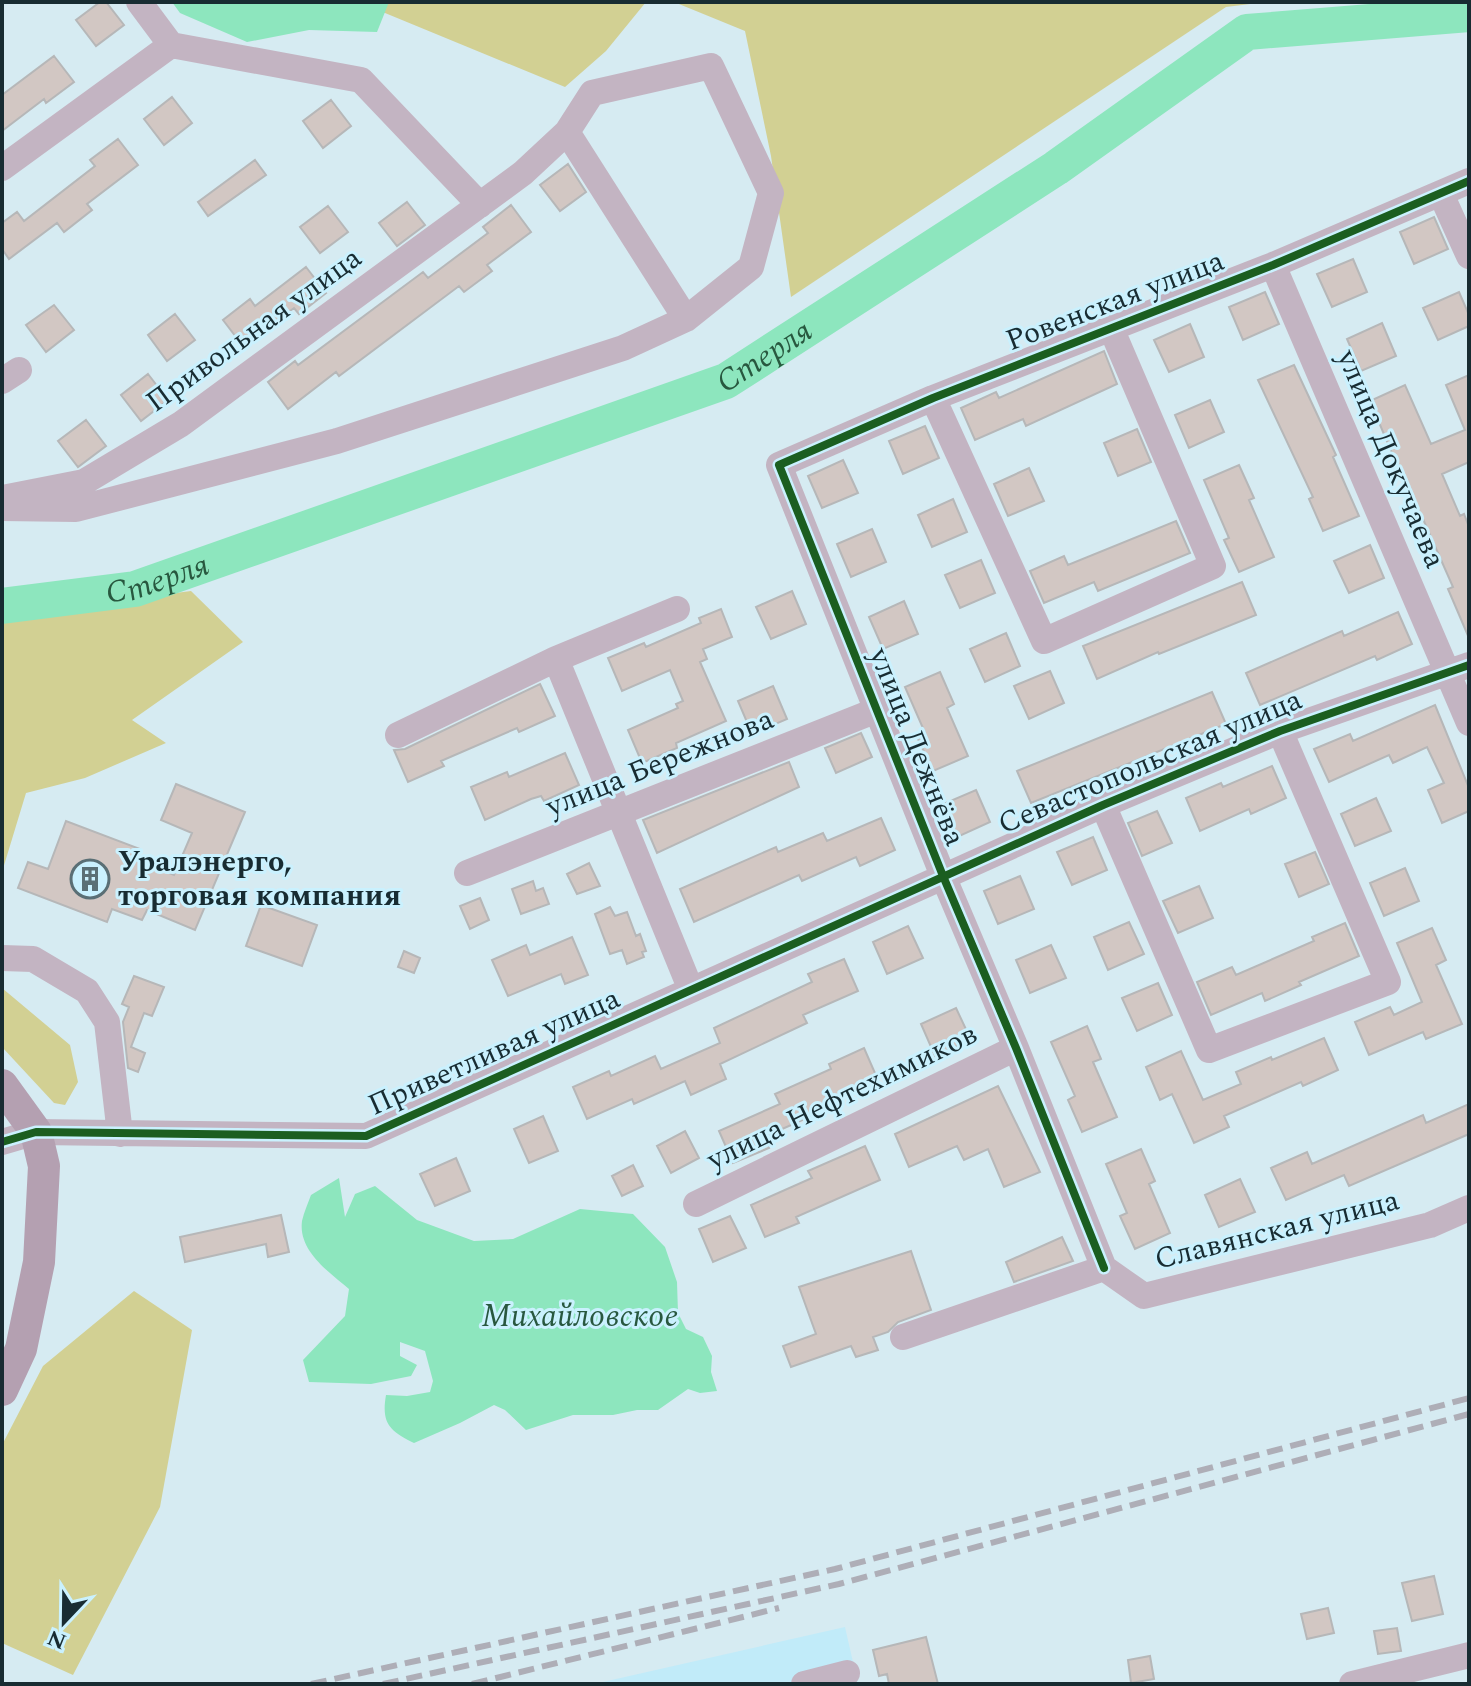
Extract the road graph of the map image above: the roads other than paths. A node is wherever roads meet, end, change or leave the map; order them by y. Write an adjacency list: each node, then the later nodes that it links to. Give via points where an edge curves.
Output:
1 (139, 2): 2 (street)
2 (171, 45): 4 (street); 7 (street, via 361,80)
3 (567, 132): 7 (street, Привольная улица); 10 (street); 10 (street, Привольная улица, via 592,93 711,66 771,193 751,267)
4 (2, 168)
5 (1469, 181): 6 (street, Ровенская улица)
6 (1441, 194): 8 (street); 9 (street, Ровенская улица)
7 (480, 205): 14 (street, Привольная улица, via 181,424 84,482)
8 (1469, 256)
9 (1273, 265): 11 (street, Ровенская улица); 18 (street, улица Докучаева)
10 (686, 319): 15 (street, via 623,348 337,441 76,509)
11 (1111, 328): 12 (street, Ровенская улица); 12 (street, via 1213,566 1044,641)
12 (933, 398): 13 (street, Ровенская улица)
13 (779, 465): 19 (street, улица Дежнёва)
14 (2, 498)
15 (2, 508)
16 (677, 609): 17 (street)
17 (556, 659): 22 (street); 24 (street)
18 (1459, 670): 20 (street, улица Докучаева); 21 (street, Севастопольская улица)
19 (877, 710): 24 (street, улица Бережнова); 26 (street, улица Дежнёва)
20 (1469, 723)
21 (1280, 731): 23 (street, Севастопольская улица); 23 (street, via 1388,982 1209,1050)
22 (398, 735)
23 (1103, 805): 26 (street, Севастопольская улица)
24 (620, 814): 25 (street, улица Бережнова); 28 (street)
25 (467, 873)
26 (943, 876): 28 (street, Приветливая улица); 29 (street, улица Дежнёва)
27 (2, 958): 32 (street, via 33,959 87,991 107,1022)
28 (691, 990): 32 (street, Приветливая улица, via 366,1136)
29 (1016, 1048): 34 (street, улица Нефтехимиков); 36 (street, улица Дежнёва)
30 (2, 1085): 31 (main road)
31 (36, 1132): 32 (street, Приветливая улица); 33 (street, Приветливая улица); 38 (main road, via 44,1166 39,1262 21,1349)
32 (120, 1134)
33 (2, 1142)
34 (696, 1204)
35 (1469, 1208): 36 (street, Славянская улица, via 1430,1225 1144,1296)
36 (1104, 1268): 37 (street)
37 (903, 1337)
38 (2, 1390)
39 (1469, 1655): 42 (street)
40 (847, 1673): 41 (street)
41 (804, 1684)
42 (1352, 1684)

